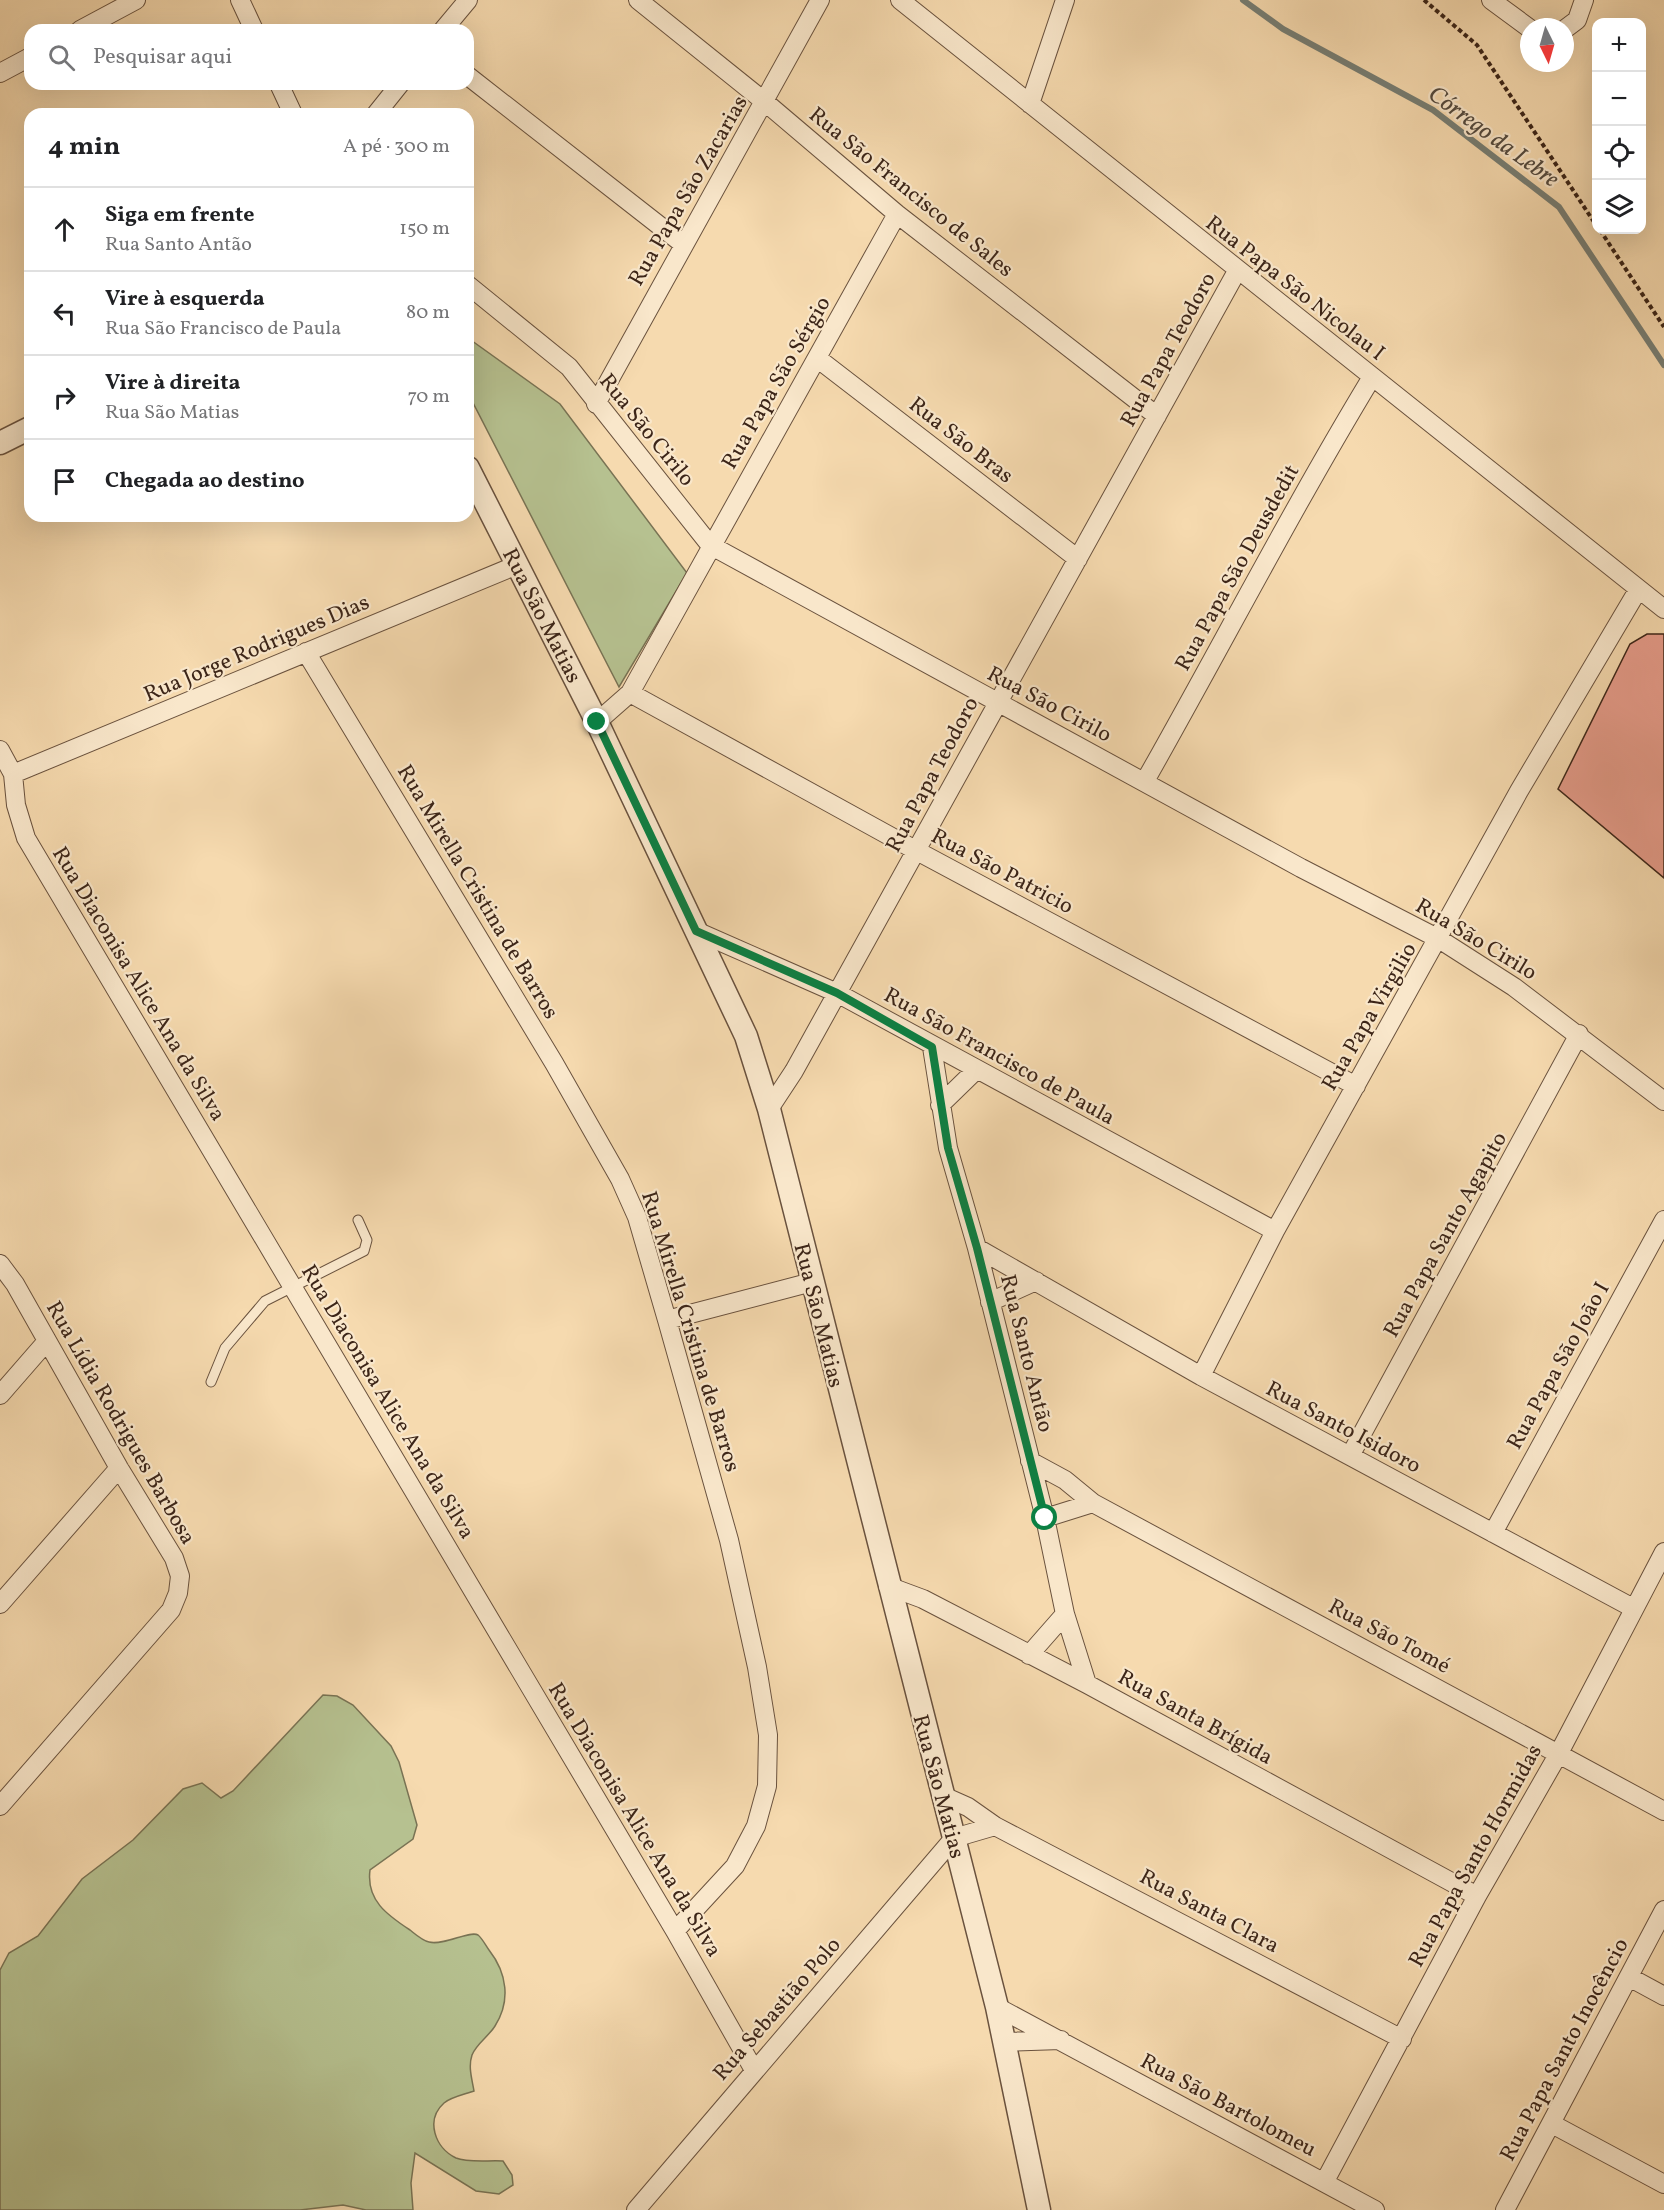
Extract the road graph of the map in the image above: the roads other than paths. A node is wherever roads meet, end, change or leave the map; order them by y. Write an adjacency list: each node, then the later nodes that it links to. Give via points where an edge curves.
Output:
1 (136, 0): 12 (street)
2 (240, 0): 13 (street)
3 (468, 0): 14 (street)
4 (638, 0): 20 (street, Rua São Francisco de Sales)
5 (820, 0): 20 (street, Rua Papa São Zacarias)
6 (900, 0): 21 (street, Rua Papa São Nicolau I)
7 (1065, 0): 21 (street)
8 (1491, 0): 11 (street)
9 (1584, 0): 10 (street)
10 (1574, 18)
11 (1520, 21)
12 (91, 24)
13 (251, 24)
14 (448, 24)
15 (24, 60): 16 (street)
16 (0, 73)
17 (474, 81): 25 (street)
18 (282, 90): 22 (street)
19 (395, 90): 23 (street)
20 (765, 102): 24 (street, Rua São Francisco de Sales); 25 (street, Rua Papa São Zacarias)
21 (1030, 104): 26 (street, Rua Papa São Nicolau I)
22 (290, 108)
23 (381, 108)
24 (897, 214): 28 (street, Rua Papa São Sérgio); 31 (street, Rua São Francisco de Sales)
25 (683, 244): 30 (street, Rua Papa São Zacarias)
26 (1237, 271): 29 (street, Rua Papa São Nicolau I); 31 (street, Rua Papa Teodoro)
27 (474, 290): 30 (street, Rua São Cirilo, via 569,367)
28 (818, 358): 35 (street, Rua Papa São Sérgio); 36 (street, Rua São Bras)
29 (1372, 377): 38 (street, Rua Papa São Nicolau I); 46 (street, Rua Papa São Deusdedit, via 1299,501)
30 (596, 404): 35 (street, Rua São Cirilo)
31 (1157, 416): 36 (street, Rua Papa Teodoro)
32 (24, 431): 33 (street)
33 (0, 443)
34 (474, 480): 37 (street, Rua São Matias)
35 (710, 545): 41 (street, Rua Papa São Sérgio); 42 (street, Rua São Cirilo)
36 (1078, 559): 42 (street, Rua Papa Teodoro)
37 (517, 565): 40 (street, Rua Jorge Rodrigues Dias); 43 (street, Rua São Matias)
38 (1638, 590): 39 (street, Rua Papa São Nicolau I); 49 (street, Rua Papa Virgilio, via 1519,791)
39 (1664, 609)
40 (306, 652): 45 (street, Rua Jorge Rodrigues Dias); 67 (street, Rua Mirella Cristina de Barros, via 549,1053 620,1179 637,1217)
41 (630, 693): 43 (street, Rua Papa São Sérgio); 47 (street, Rua São Patricio)
42 (997, 702): 46 (street, Rua São Cirilo); 47 (street, Rua Papa Teodoro)
43 (597, 722): 48 (street, Rua São Matias)
44 (0, 750): 45 (street, Rua Diaconisa Alice Ana da Silva)
45 (13, 774): 65 (street, Rua Diaconisa Alice Ana da Silva, via 15,805 26,838)
46 (1145, 782): 49 (street, Rua São Cirilo)
47 (917, 851): 50 (street, Rua Papa Teodoro); 54 (street, Rua São Patricio)
48 (696, 931): 50 (street, Rua São Francisco de Paula); 57 (street, Rua São Matias, via 746,1036)
49 (1439, 939): 51 (street, Rua São Cirilo); 54 (street, Rua Papa Virgilio)
50 (837, 993): 52 (street, Rua São Francisco de Paula); 57 (street, Rua Papa Teodoro)
51 (1579, 1034): 55 (street, Rua São Cirilo); 72 (street, Rua Papa Santo Agapito)
52 (932, 1047): 53 (street, Rua São Francisco de Paula); 56 (street, Rua Santo Antão)
53 (976, 1070): 56 (street); 60 (street, Rua São Francisco de Paula)
54 (1356, 1086): 60 (street, Rua Papa Virgilio)
55 (1664, 1101)
56 (940, 1105): 61 (street, Rua Santo Antão, via 948,1148)
57 (768, 1109): 64 (street, Rua São Matias)
58 (358, 1220): 65 (lane, via 367,1240 364,1251)
59 (1664, 1220): 77 (street, Rua Papa São João I)
60 (1275, 1231): 69 (street, Rua Papa Virgilio)
61 (977, 1248): 63 (street, Rua Santo Isidoro); 66 (street, Rua Santo Antão)
62 (0, 1264): 68 (street, Rua Lídia Rodrigues Barbosa)
63 (1036, 1281): 66 (street); 69 (street, Rua Santo Isidoro)
64 (812, 1282): 67 (street); 79 (street, Rua São Matias)
65 (294, 1287): 70 (lane, via 265,1301 225,1348); 93 (street, Rua Diaconisa Alice Ana da Silva)
66 (990, 1302): 73 (street, Rua Santo Antão)
67 (667, 1320): 93 (street, Rua Mirella Cristina de Barros, via 729,1540 768,1735 767,1786 756,1826 735,1866)
68 (46, 1341): 71 (street); 74 (street, Rua Lídia Rodrigues Barbosa)
69 (1201, 1376): 72 (street, Rua Santo Isidoro)
70 (211, 1382)
71 (0, 1395)
72 (1350, 1456): 77 (street, Rua Santo Isidoro)
73 (1030, 1461): 75 (street, Rua São Tomé, via 1065,1480); 76 (street, Rua Santo Antão)
74 (119, 1468): 80 (street); 87 (street, Rua Lídia Rodrigues Barbosa, via 174,1558 180,1576 178,1593 171,1610)
75 (1093, 1503): 76 (street); 85 (street, Rua São Tomé)
76 (1045, 1518): 82 (street, Rua Santo Antão)
77 (1493, 1533): 81 (street, Rua Santo Isidoro)
78 (1664, 1552): 81 (street, Rua Papa Santo Hormidas)
79 (888, 1586): 83 (street, Rua Santa Brígida, via 923,1599); 86 (street, Rua São Matias)
80 (0, 1604)
81 (1633, 1608): 85 (street, Rua Papa Santo Hormidas)
82 (1065, 1614): 83 (street); 84 (street, Rua Santo Antão)
83 (1029, 1655): 84 (street, Rua Santa Brígida)
84 (1087, 1684): 91 (street, Rua Santa Brígida)
85 (1559, 1753): 88 (street, Rua São Tomé); 91 (street, Rua Papa Santo Hormidas)
86 (941, 1795): 89 (street, Rua Santa Clara); 90 (street, Rua São Matias)
87 (0, 1806)
88 (1664, 1811)
89 (995, 1826): 90 (street); 97 (street, Rua Santa Clara)
90 (954, 1838): 96 (street, Rua São Matias); 100 (street, Rua Sebastião Polo)
91 (1477, 1896): 97 (street, Rua Papa Santo Hormidas)
92 (1664, 1910): 94 (street, Rua Papa Santo Inocêncio)
93 (675, 1931): 100 (street, Rua Diaconisa Alice Ana da Silva)
94 (1629, 1977): 95 (street); 101 (street, Rua Papa Santo Inocêncio)
95 (1664, 1996)
96 (997, 2007): 98 (street, Rua São Bartolomeu); 99 (street, Rua São Matias)
97 (1402, 2039): 102 (street, Rua Papa Santo Hormidas)
98 (1061, 2040): 99 (street); 102 (street, Rua São Bartolomeu, via 1161,2097)
99 (1004, 2042): 105 (street, Rua São Matias)
100 (754, 2070): 104 (street, Rua Sebastião Polo)
101 (1552, 2124): 103 (street); 107 (street, Rua Papa Santo Inocêncio)
102 (1325, 2181): 106 (street, Rua São Bartolomeu)
103 (1664, 2184)
104 (636, 2210)
105 (1040, 2210)
106 (1375, 2210)
107 (1504, 2210)

